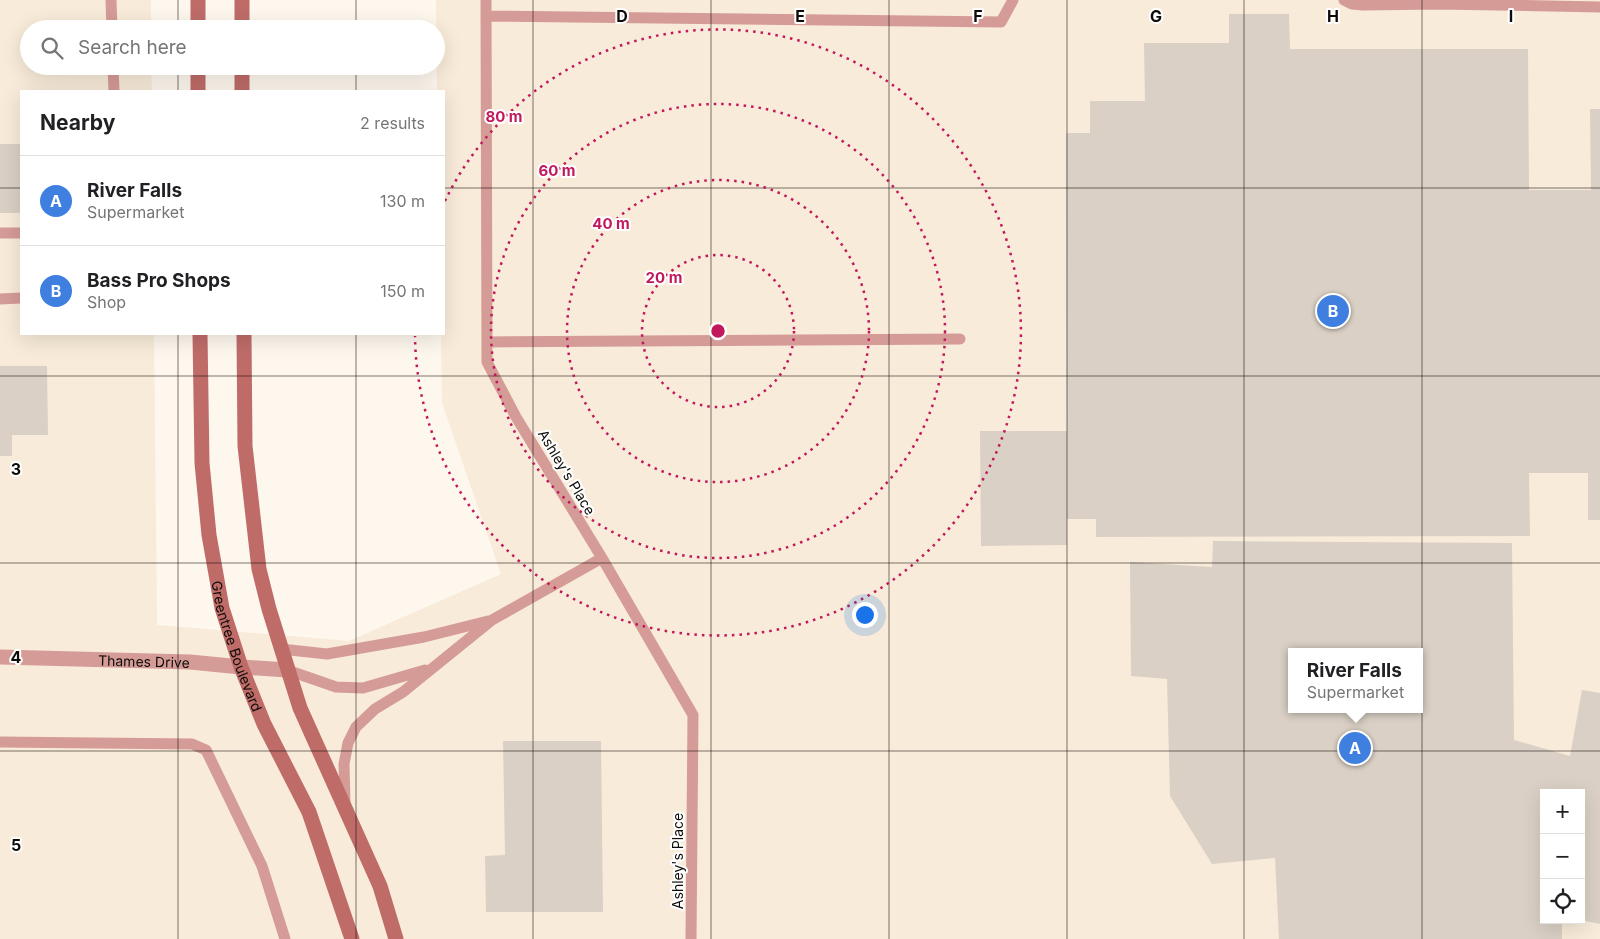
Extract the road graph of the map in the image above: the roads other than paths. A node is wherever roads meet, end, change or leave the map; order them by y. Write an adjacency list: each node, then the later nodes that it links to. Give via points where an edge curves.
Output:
1 (111, 0): 9 (lane)
2 (198, 0): 10 (main road)
3 (242, 0): 11 (main road)
4 (486, 0): 8 (lane, Ashley's Place)
5 (1014, 0): 8 (lane, via 1001,22)
6 (1344, 0): 7 (lane, via 1352,4)
7 (1600, 7)
8 (486, 16): 25 (lane, Ashley's Place)
9 (112, 20)
10 (198, 20)
11 (242, 20)
12 (113, 75): 15 (lane)
13 (198, 75): 16 (main road)
14 (242, 75): 17 (main road)
15 (114, 90)
16 (198, 90)
17 (242, 90)
18 (0, 233): 19 (lane)
19 (20, 233)
20 (20, 298): 21 (lane)
21 (0, 299)
22 (200, 335): 30 (main road, Greentree Boulevard, via 202,463 209,535 222,608)
23 (244, 335): 28 (main road, via 245,446 258,560)
24 (960, 339): 25 (lane)
25 (487, 342): 26 (lane, Ashley's Place, via 487,362 516,417)
26 (602, 558): 27 (lane); 38 (lane, Ashley's Place, via 693,715)
27 (492, 620): 28 (lane, via 424,637 326,654); 31 (lane)
28 (281, 649): 32 (main road)
29 (0, 657): 30 (street, Thames Drive, via 190,662)
30 (240, 667): 32 (street, Thames Drive); 36 (main road, Greentree Boulevard, via 264,724 309,812)
31 (432, 668): 32 (lane, via 363,688 336,687); 34 (lane, via 356,727 348,743 344,764)
32 (287, 670): 34 (main road, via 300,708)
33 (0, 742): 35 (lane, via 192,744 206,750 262,866)
34 (344, 807): 37 (main road, via 380,886)
35 (285, 939)
36 (352, 939)
37 (396, 939)
38 (692, 939)

